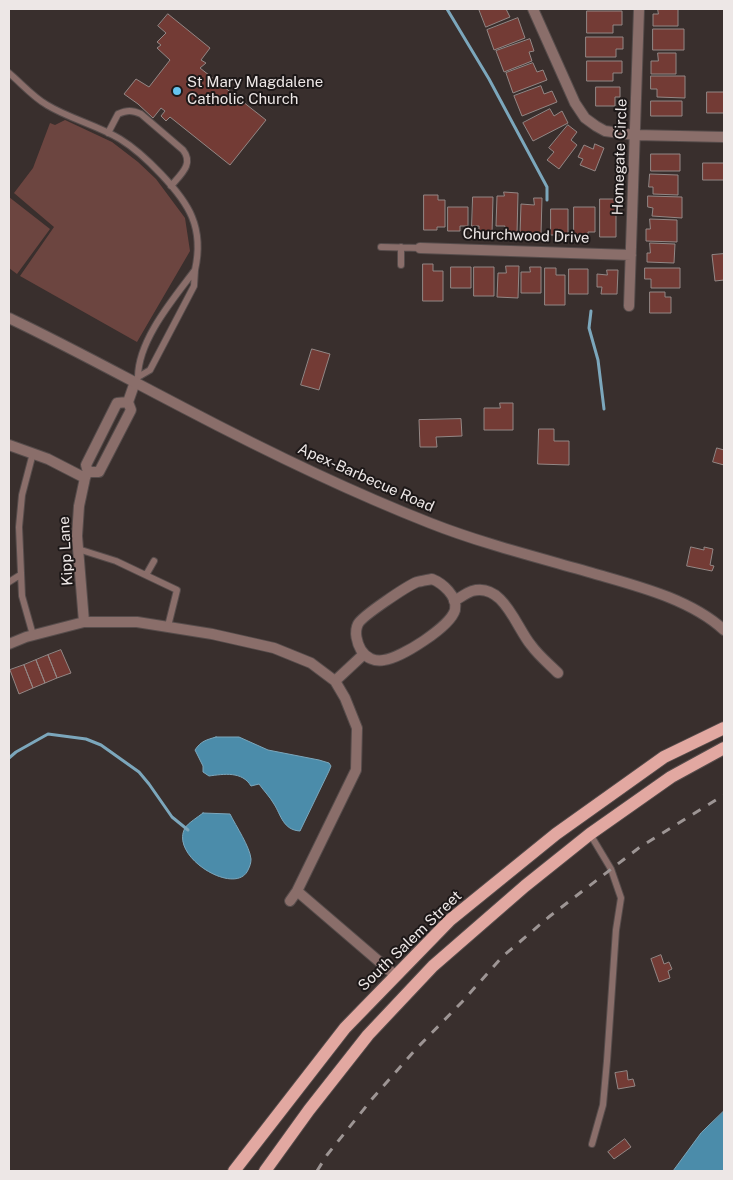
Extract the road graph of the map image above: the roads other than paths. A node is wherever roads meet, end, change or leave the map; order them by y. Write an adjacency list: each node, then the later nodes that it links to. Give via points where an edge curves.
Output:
1 (533, 9): 5 (street, via 579,110 590,122 606,131)
2 (639, 9): 5 (street, Homegate Circle)
3 (9, 73): 4 (lane, via 46,105)
4 (108, 133): 7 (lane, via 144,157); 7 (lane, via 118,114 134,111 141,114 187,156 185,171)
5 (635, 135): 6 (street); 11 (street, Homegate Circle)
6 (724, 137)
7 (172, 186): 13 (lane, via 192,216 198,239)
8 (381, 247): 9 (lane)
9 (401, 248): 10 (lane); 12 (lane)
10 (420, 248): 11 (street, Churchwood Drive)
11 (632, 255): 14 (street, Homegate Circle)
12 (401, 266)
13 (195, 270): 16 (lane, via 161,316 138,364); 16 (lane, via 194,286 150,370)
14 (629, 306)
15 (9, 318): 16 (street, Apex-Barbecue Road)
16 (137, 379): 17 (street); 29 (street, Apex-Barbecue Road, via 183,408 272,452 430,523 668,598)
17 (128, 402): 20 (street, Kipp Lane, via 117,403 86,465); 20 (street, via 131,410 99,472)
18 (9, 446): 19 (street)
19 (33, 453): 20 (street); 23 (lane, via 21,503)
20 (86, 475): 21 (street, Kipp Lane, via 79,506)
21 (78, 548): 24 (lane); 27 (street, Kipp Lane)
22 (154, 561): 24 (lane)
23 (20, 575): 25 (lane); 30 (lane)
24 (146, 575): 28 (lane, via 177,590)
25 (9, 582)
26 (454, 601): 32 (street, via 455,610 450,620 413,647 385,660 373,660); 32 (street, via 447,589 432,579 415,582 367,614 358,624 356,635); 33 (street, via 472,591 496,595 504,601 531,646)
27 (84, 622): 28 (street, via 137,622); 30 (street)
28 (168, 626): 34 (street, via 274,648 311,663)
29 (724, 630)
30 (33, 635): 31 (street)
31 (9, 644)
32 (364, 654): 34 (street)
33 (558, 673)
34 (336, 681): 38 (street, via 357,728 356,770)
35 (724, 728): 40 (main road, South Salem Street, via 664,757 556,834 450,920)
36 (724, 748): 37 (main road, via 671,777)
37 (590, 834): 41 (lane, via 611,869 621,898 602,1105); 43 (main road, via 433,966 368,1035)
38 (297, 891): 39 (street); 40 (street)
39 (290, 902)
40 (396, 976): 42 (main road, South Salem Street, via 345,1028)
41 (592, 1144)
42 (234, 1171)
43 (265, 1171)

